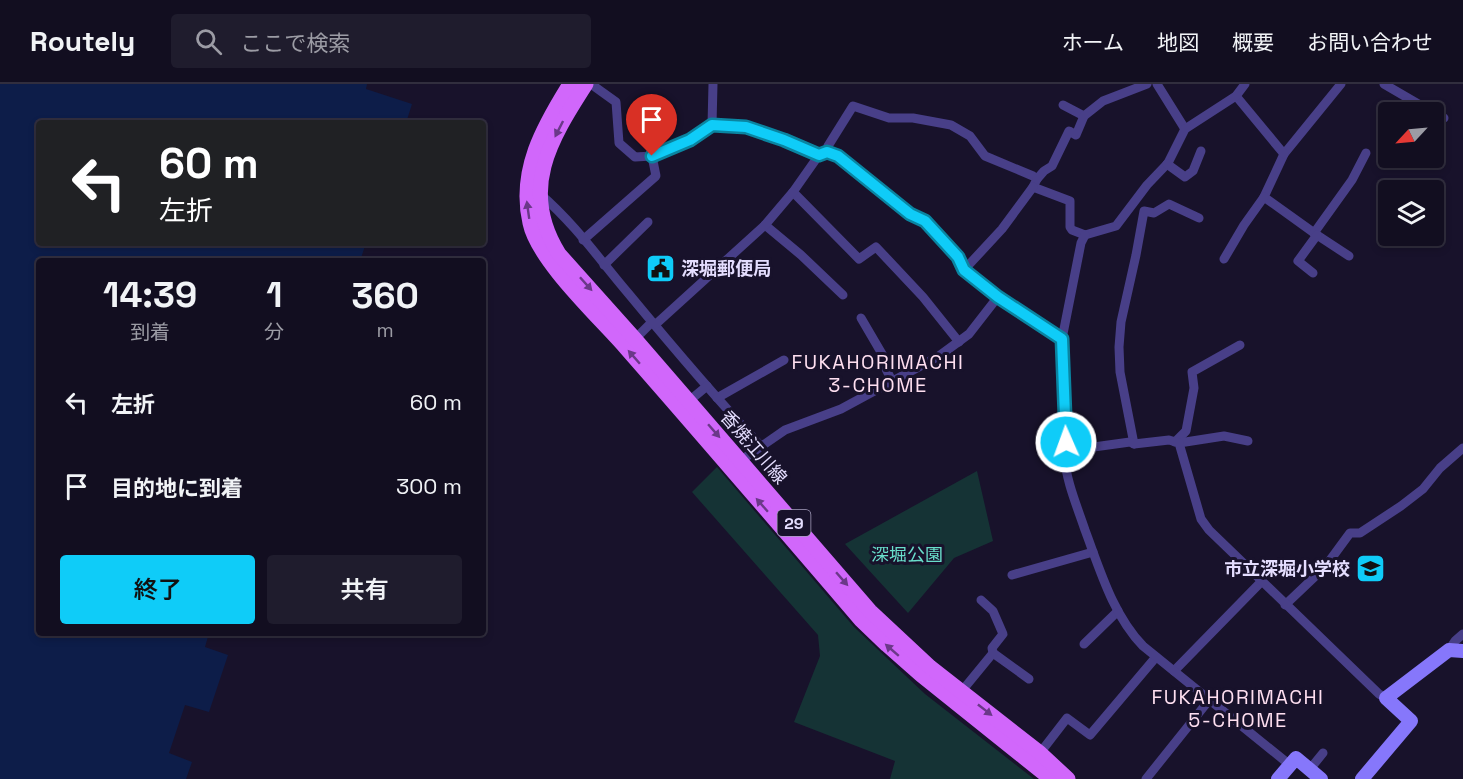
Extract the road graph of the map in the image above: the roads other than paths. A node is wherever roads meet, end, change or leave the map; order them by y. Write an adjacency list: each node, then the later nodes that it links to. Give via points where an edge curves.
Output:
1 (570, 84): 22 (main road, 香焼江川線 / 29, via 531,158)
2 (586, 84): 22 (main road, 香焼江川線 / 29, one-way to 22)
3 (591, 84): 20 (street, via 616,102 619,143 635,157)
4 (713, 84): 14 (street)
5 (1147, 84): 13 (street, via 1103,101)
6 (1157, 84): 15 (street)
7 (1245, 84): 10 (street)
8 (1341, 84): 19 (street)
9 (1384, 84): 11 (street)
10 (1236, 96): 15 (street); 19 (street)
11 (1414, 102)
12 (1063, 105): 13 (street)
13 (1084, 116): 23 (street, via 1076,135 1069,131 1052,166)
14 (712, 125): 18 (street, via 746,127); 20 (street, via 690,140)
15 (1185, 129): 21 (street)
16 (1201, 151): 21 (street, via 1193,171 1185,177)
17 (1366, 153): 30 (street)
18 (823, 154): 23 (street, via 853,106 889,118 951,125 970,136 985,156 1018,168); 24 (street); 37 (street, via 838,156 910,214 925,221 958,257)
19 (1284, 154): 26 (street)
20 (652, 156): 32 (street, via 656,176)
21 (1167, 164): 31 (street, via 1116,226)
22 (534, 177): 25 (main road, 香焼江川線 / 29); 33 (main road, 香焼江川線 / 29, one-way to 22, via 530,226 526,200)
23 (1035, 183): 31 (street, via 1070,201 1070,227); 37 (street, via 1002,229)
24 (793, 192): 29 (street); 45 (street, via 859,259 876,247)
25 (540, 194): 32 (street); 33 (main road, 香焼江川線 / 29)
26 (1264, 196): 30 (street); 35 (street)
27 (1199, 218): 54 (street, via 1169,204 1154,213 1144,211 1120,322 1119,372)
28 (648, 222): 36 (street)
29 (765, 225): 39 (street); 42 (street, via 656,324)
30 (1315, 234): 34 (street); 38 (street, via 1298,261)
31 (1085, 235): 44 (street)
32 (584, 240): 36 (street)
33 (544, 241): 43 (main road, 香焼江川線 / 29, one-way to 43); 79 (main road, 香焼江川線 / 29, one-way to 33, via 921,675 861,620 549,262)
34 (1349, 256)
35 (1224, 259)
36 (604, 265): 42 (street)
37 (964, 270): 40 (street)
38 (1313, 273)
39 (843, 295)
40 (998, 297): 44 (street); 45 (street)
41 (861, 318): 48 (street, via 885,359)
42 (652, 322): 43 (street); 49 (street)
43 (637, 337): 51 (main road, 香焼江川線 / 29)
44 (1062, 339): 57 (street)
45 (960, 342): 48 (street)
46 (1240, 345): 53 (street, via 1192,372 1194,388 1186,431)
47 (784, 360): 50 (street)
48 (892, 381): 55 (street, via 841,409 784,430)
49 (707, 386): 50 (street); 51 (street)
50 (717, 398): 55 (street)
51 (689, 401): 58 (main road, 香焼江川線 / 29, one-way to 58)
52 (1248, 441): 53 (street, via 1224,436)
53 (1177, 443): 54 (street, via 1169,440); 61 (street, via 1202,519)
54 (1134, 444): 57 (street, via 1097,445)
55 (760, 445): 58 (street)
56 (1463, 448): 63 (street, via 1401,506 1360,533 1350,533 1325,567)
57 (1064, 454): 59 (street, via 1075,502)
58 (740, 460): 72 (main road, 香焼江川線 / 29, one-way to 72, via 870,611 912,652)
59 (1093, 552): 60 (street); 64 (street)
60 (1012, 575)
61 (1261, 582): 63 (street); 70 (street)
62 (981, 600): 68 (street, via 993,611 1003,634 992,648)
63 (1285, 606): 73 (street)
64 (1118, 611): 66 (street); 69 (street, via 1131,634)
65 (1463, 634): 67 (street, via 1455,641)
66 (1084, 644)
67 (1456, 651): 73 (main road)
68 (993, 653): 71 (street); 72 (street)
69 (1156, 657): 70 (street); 75 (street, via 1090,735 1067,718)
70 (1174, 671): 74 (street)
71 (1029, 679)
72 (964, 688): 75 (main road, 香焼江川線 / 29, one-way to 75)
73 (1386, 698): 83 (main road, via 1411,721)
74 (1210, 699): 77 (street); 81 (street)
75 (1040, 753): 80 (main road, 香焼江川線 / 29)
76 (1323, 753): 78 (street)
77 (1290, 765): 78 (main road, via 1296,758); 82 (main road)
78 (1315, 774)
79 (1052, 779)
80 (1068, 779)
81 (1146, 779)
82 (1278, 779)
83 (1362, 779)

